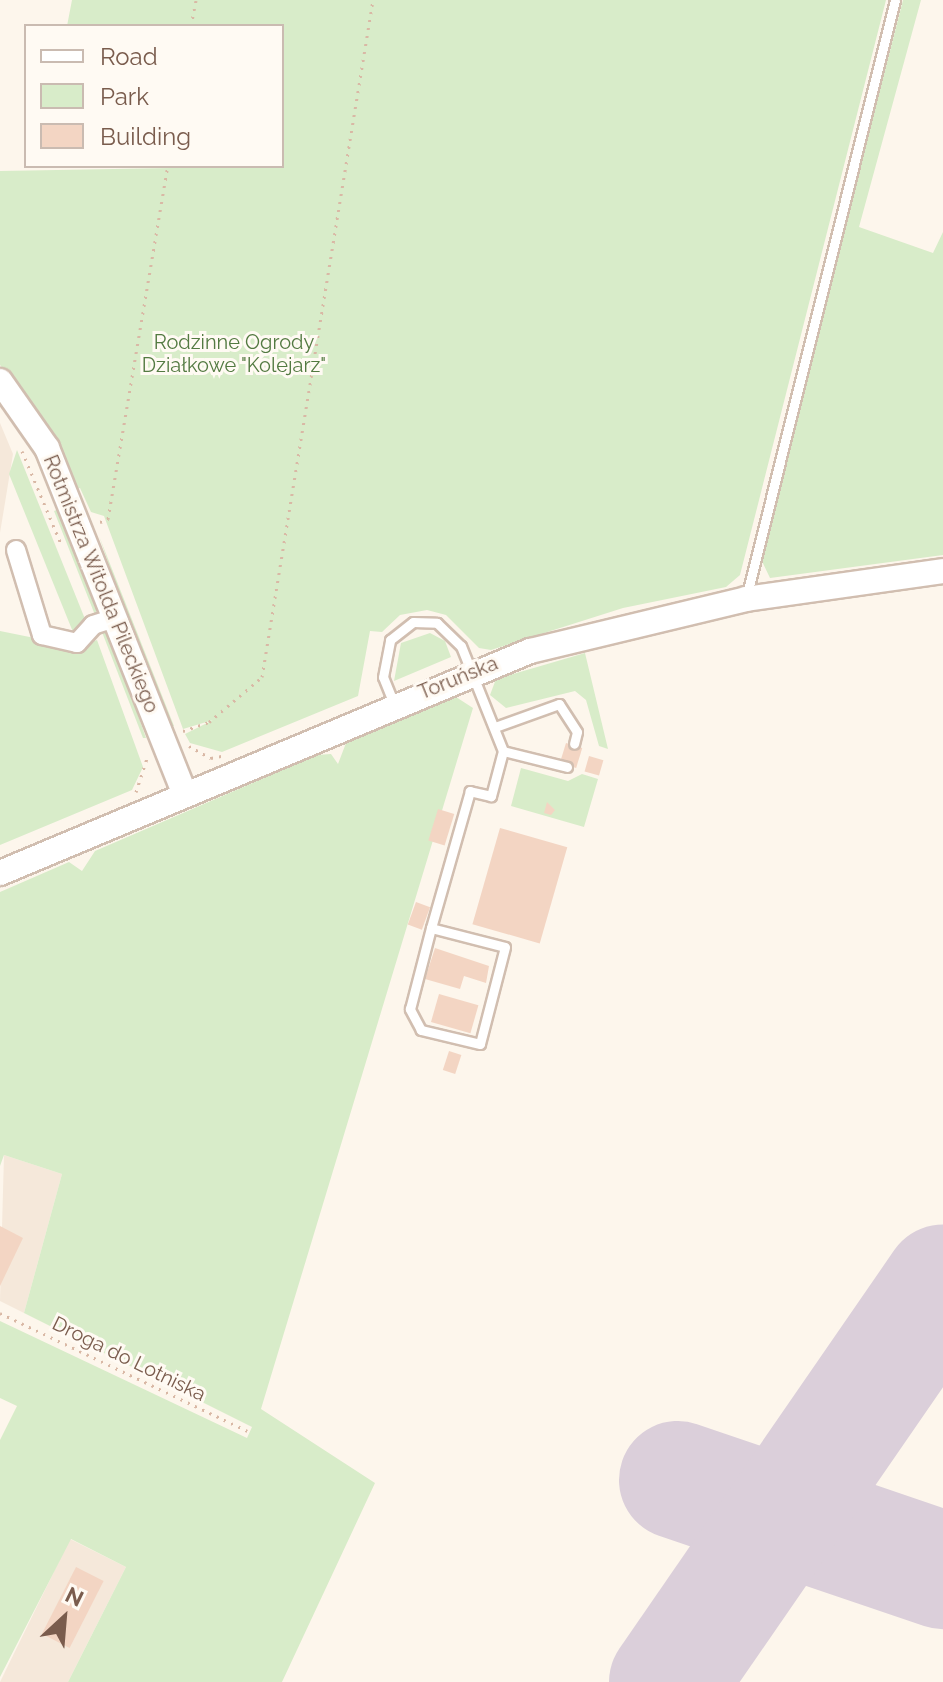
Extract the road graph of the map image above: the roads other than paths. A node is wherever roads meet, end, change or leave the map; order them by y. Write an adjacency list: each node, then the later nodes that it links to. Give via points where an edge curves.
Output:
1 (895, 0): 5 (lane)
2 (0, 381): 6 (main road, Rotmistrza Witolda Pileckiego, via 47,448)
3 (16, 550): 6 (street, via 42,635 77,643 93,625)
4 (943, 571): 5 (main road, Toruńska)
5 (746, 599): 7 (main road, Toruńska, via 590,632)
6 (114, 618): 13 (main road, Rotmistrza Witolda Pileckiego)
7 (471, 672): 8 (main road, Toruńska); 8 (lane, via 445,627 407,624 390,640 384,661); 9 (lane)
8 (394, 704): 13 (main road, Toruńska)
9 (495, 727): 10 (lane, via 559,704 577,732); 11 (lane)
10 (574, 744)
11 (503, 751): 12 (lane); 15 (lane, via 491,796 470,791)
12 (567, 767)
13 (185, 795): 14 (main road, Toruńska)
14 (0, 873)
15 (431, 928): 15 (lane, via 505,947 480,1044 421,1030 410,1009)

